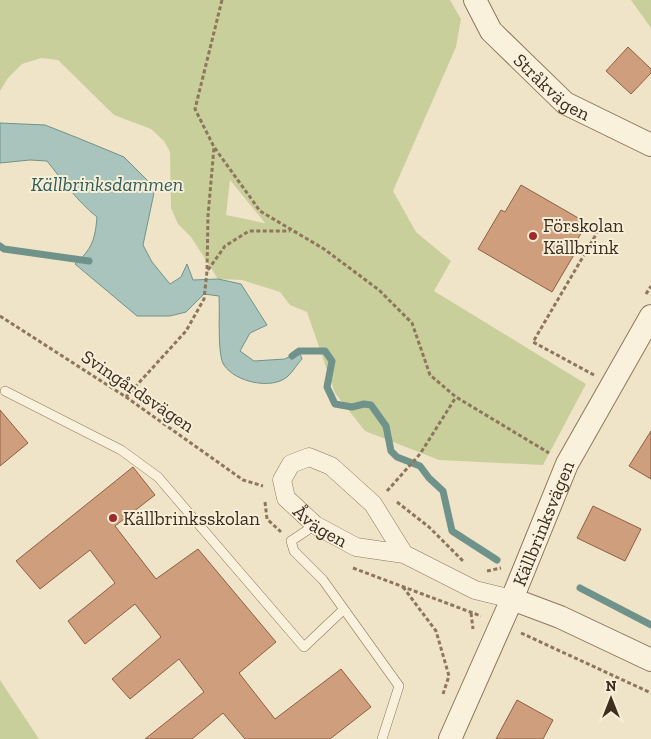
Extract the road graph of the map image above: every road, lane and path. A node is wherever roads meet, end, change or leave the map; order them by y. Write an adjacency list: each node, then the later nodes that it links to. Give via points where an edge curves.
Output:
1 (222, 0): 4 (path, via 195,109)
2 (475, 0): 3 (street, Stråkvägen, via 491,31 565,102)
3 (651, 145)
4 (214, 146): 6 (path, via 260,211); 7 (path)
5 (601, 226): 11 (path, via 534,342 597,376)
6 (292, 231): 7 (path, via 249,231 224,246); 14 (path, via 324,249 379,290 412,323 430,375)
7 (207, 271): 13 (path, via 204,299 186,332)
8 (651, 286): 9 (path)
9 (646, 309): 15 (street, Källbrinksvägen)
10 (0, 316): 13 (path, Svingårdsvägen)
11 (601, 370)
12 (4, 392): 24 (lane, via 121,450 158,477 304,647)
13 (126, 397): 16 (path, Svingårdsvägen, via 243,480)
14 (456, 397): 15 (path); 19 (path, via 410,468 385,493 429,527)
15 (567, 464): 23 (street, Källbrinksvägen)
16 (262, 485)
17 (315, 525): 18 (street, Åvägen, via 356,547); 18 (street, Åvägen, via 286,498 282,480 291,464 309,458 331,466 374,504); 24 (lane, via 291,541 294,551 323,580)
18 (404, 554): 23 (street, Åvägen, via 475,590)
19 (464, 562)
20 (506, 563): 21 (path, via 501,568 488,571)
21 (480, 568)
22 (402, 586): 28 (path, via 436,631 449,676)
23 (512, 599): 25 (street, Källbrinksvägen); 26 (street, Åvägen, via 560,617)
24 (344, 610): 29 (lane, via 399,686)
25 (501, 624): 27 (path); 30 (street, Källbrinksvägen)
26 (651, 660)
27 (651, 693)
28 (441, 701)
29 (382, 739)
30 (450, 739)

